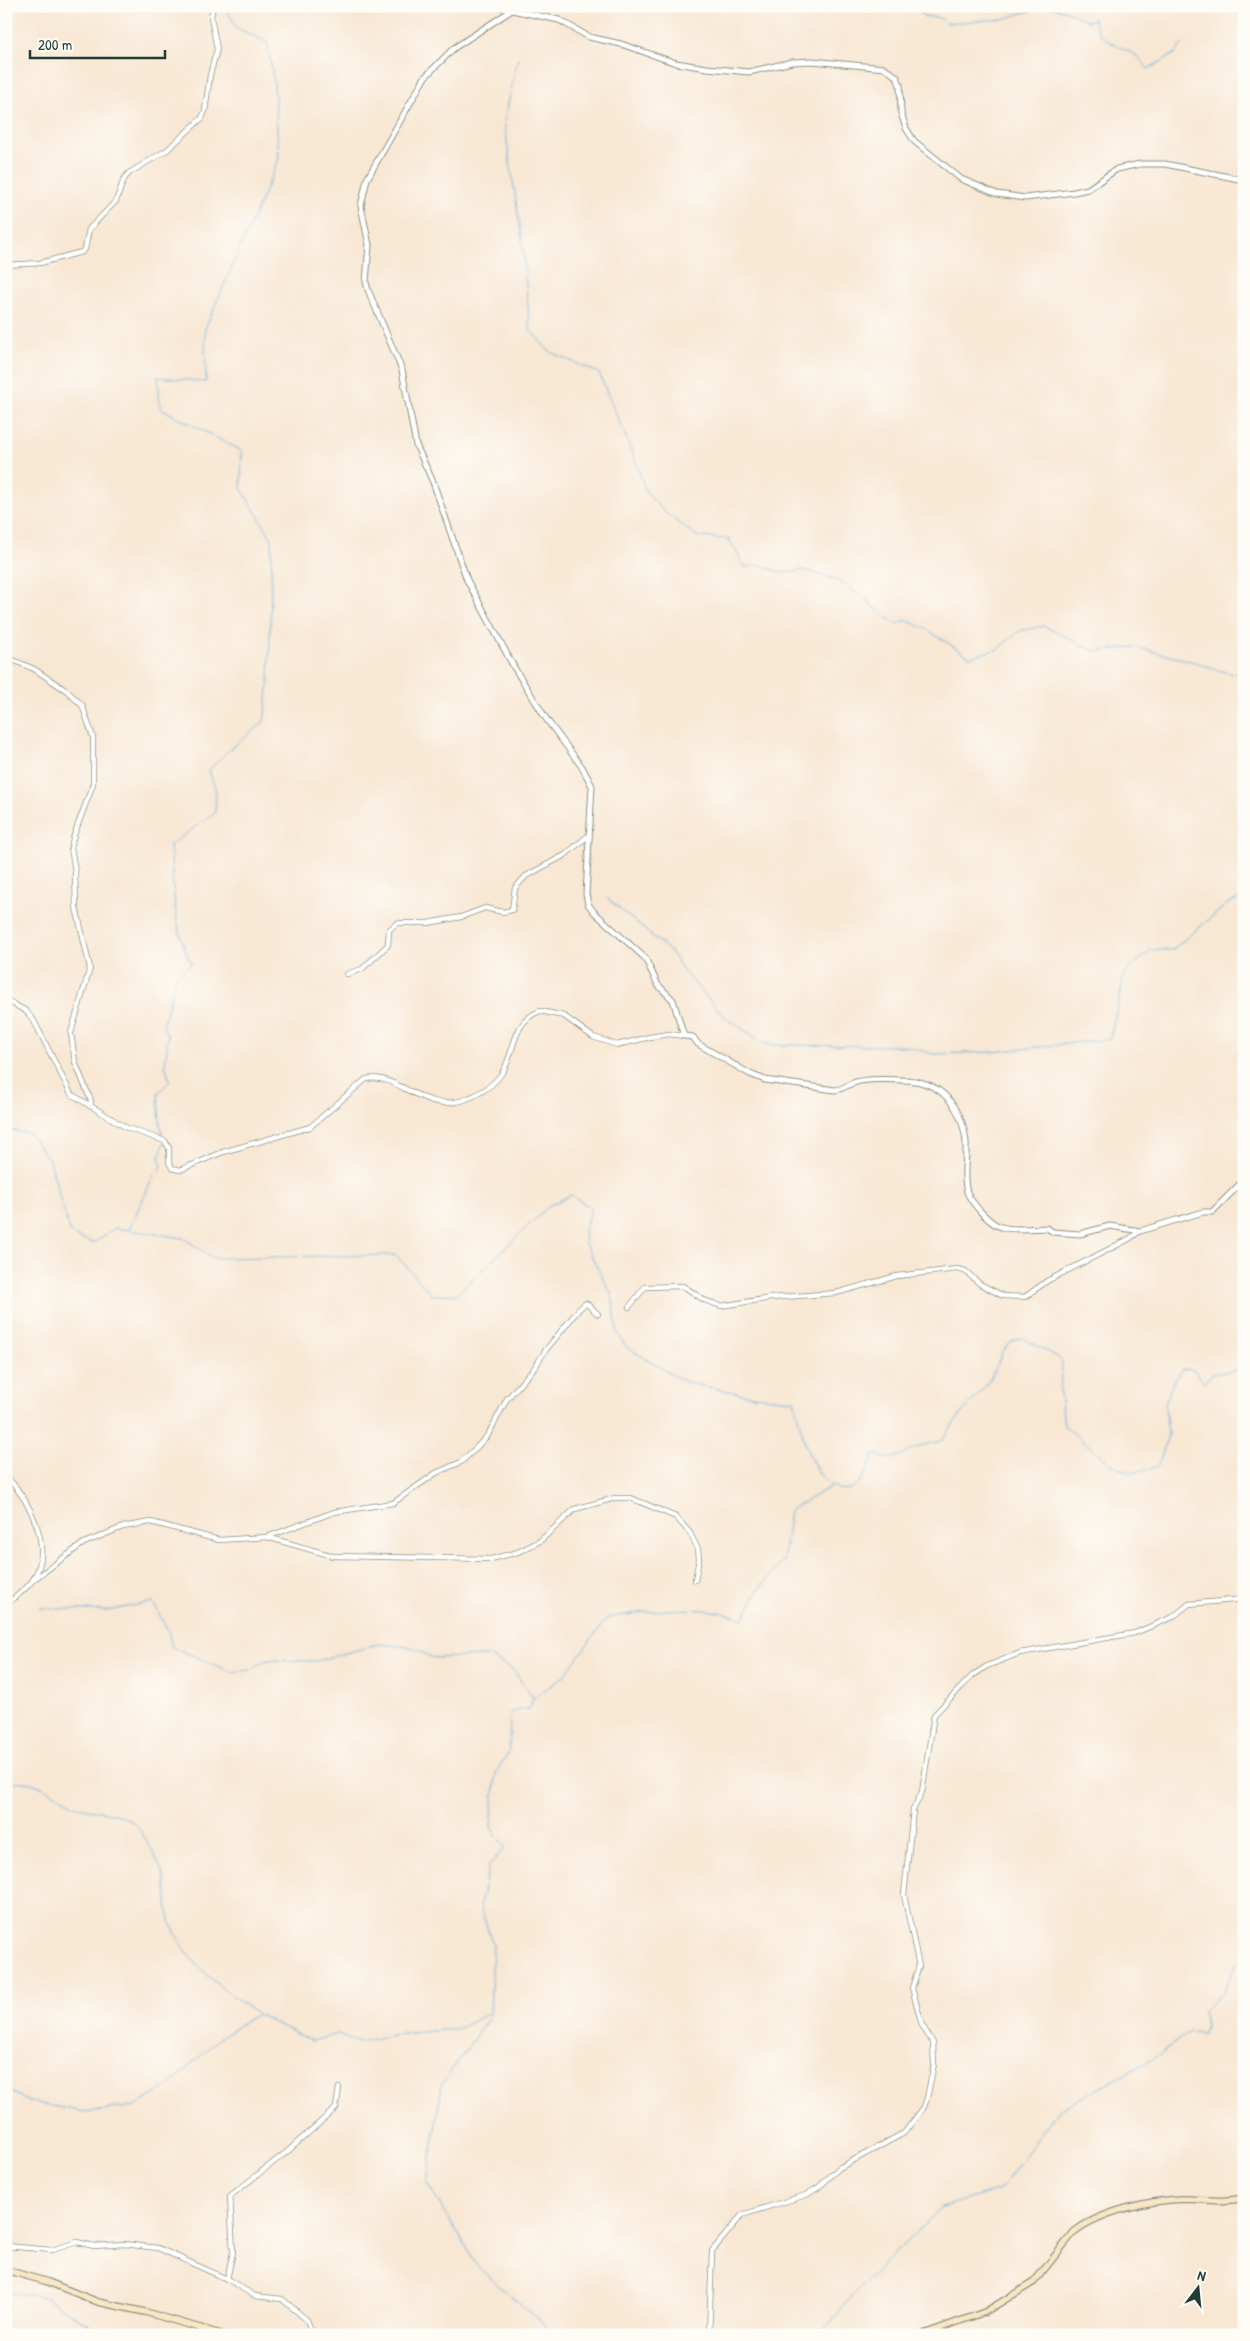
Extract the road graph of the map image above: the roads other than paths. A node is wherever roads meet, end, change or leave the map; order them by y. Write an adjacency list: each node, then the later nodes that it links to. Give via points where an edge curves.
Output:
1 (213, 6): 5 (street, via 211,17 216,50 208,104 202,118 167,150 129,173 116,201 89,229 86,248 82,252 40,263)
2 (498, 6): 3 (street)
3 (509, 12): 4 (street, via 521,11 559,20 590,37 676,63 707,68 749,72 812,61 885,68 897,77 901,113 914,141 962,179 996,194 1025,198 1074,192 1088,189 1117,169 1140,164 1165,164); 7 (street, via 454,48 426,77 367,179 361,206 369,245 366,282 402,370 416,445 433,482 466,578 515,669 592,786)
4 (1244, 180)
5 (6, 265)
6 (6, 656): 11 (street, via 68,691 82,705 93,737 93,784 71,848 76,907 90,968 71,1033 75,1062 92,1101)
7 (589, 834): 8 (street, via 558,859 526,876 515,888 512,910 503,912 485,908 461,917 428,923 397,923 390,930 388,945 362,969); 10 (street, via 588,904 601,920 631,942 645,958 658,985 673,1000)
8 (347, 974)
9 (6, 1000): 11 (street, via 26,1011 34,1021 67,1088)
10 (684, 1036): 11 (street, via 669,1034 617,1045 593,1037 564,1016 540,1011 527,1019 516,1033 500,1076 492,1085 465,1100 454,1103 427,1101 377,1078 366,1079 310,1127 223,1152 180,1170 172,1168 165,1141 127,1128); 13 (street, via 693,1037 698,1044 750,1074 779,1083 835,1090 856,1082 903,1080 944,1093 951,1099 966,1142 968,1194 985,1216 1000,1226 1047,1228 1054,1232 1080,1234 1110,1226)
11 (90, 1106)
12 (1244, 1180): 13 (street, via 1212,1212)
13 (1140, 1231): 14 (street, via 1025,1297 1003,1296 957,1269 897,1276 836,1293 721,1306 704,1300 683,1286 645,1287)
14 (630, 1307)
15 (598, 1314): 17 (street, via 586,1303 579,1309 500,1409 488,1435 461,1462 436,1473 393,1503 334,1512)
16 (6, 1476): 18 (street, via 17,1487 34,1516 42,1547)
17 (267, 1537): 18 (street, via 219,1540 151,1522 123,1526 84,1542); 19 (street, via 333,1556 491,1559 518,1552 540,1541 574,1509 615,1498 630,1498 676,1517 690,1533 698,1549)
18 (33, 1580): 21 (street)
19 (695, 1580)
20 (1244, 1599): 29 (street, via 1190,1604 1173,1617 1135,1633 1020,1653 995,1662 972,1676 934,1715 922,1792 912,1810 904,1895 919,1966 912,1988 922,2025 933,2044 934,2064 924,2107 904,2133 839,2168 818,2188 742,2215 712,2251)
21 (6, 1604)
22 (339, 2088): 26 (street, via 336,2108 230,2196 233,2252)
23 (1244, 2198): 30 (main road, via 1219,2202 1168,2200 1112,2213 1081,2226 1034,2282 985,2312)
24 (6, 2246): 26 (street, via 52,2250 77,2242 94,2246 124,2244 158,2248)
25 (6, 2270): 27 (main road, via 98,2302)
26 (227, 2279): 28 (street, via 256,2296 282,2299 307,2320)
27 (224, 2335)
28 (314, 2335)
29 (709, 2335)
30 (921, 2335)

